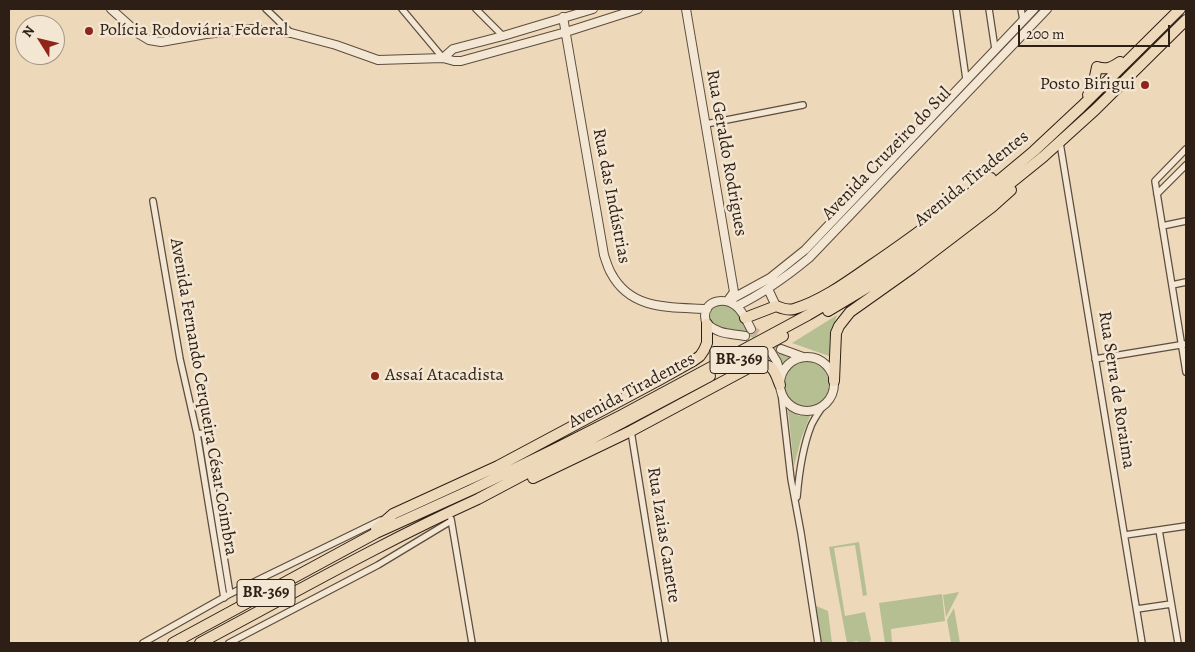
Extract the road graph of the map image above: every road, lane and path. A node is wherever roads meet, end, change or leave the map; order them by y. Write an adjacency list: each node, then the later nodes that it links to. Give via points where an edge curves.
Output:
1 (111, 9): 20 (street, via 139,34 161,42 251,29)
2 (266, 9): 20 (street)
3 (402, 9): 24 (street)
4 (476, 9): 15 (street)
5 (486, 9): 15 (street)
6 (593, 9): 16 (street)
7 (638, 9): 19 (street)
8 (686, 9): 28 (street, Rua Geraldo Rodrigues)
9 (956, 9): 25 (street)
10 (989, 9): 23 (street)
11 (1021, 9): 17 (street)
12 (1034, 9): 17 (street, Avenida Cruzeiro do Sul)
13 (1047, 9): 39 (street, Avenida Cruzeiro do Sul)
14 (1180, 9): 22 (highway, Avenida Tiradentes / BR-369)
15 (481, 14): 21 (street)
16 (563, 17): 19 (street, Rua das Indústrias); 21 (street)
17 (1023, 20): 23 (street, Avenida Cruzeiro do Sul)
18 (1186, 20): 29 (highway, Avenida Tiradentes / BR-369)
19 (566, 32): 24 (street, via 460,61); 46 (street, Rua das Indústrias, via 604,255 610,273 625,291 646,303)
20 (291, 33): 24 (street, via 378,60)
21 (503, 36): 24 (street, via 453,49)
22 (1147, 42): 27 (highway, Avenida Tiradentes / BR-369); 27 (highway, via 1111,68 1097,67 1093,86)
23 (995, 49): 25 (street, Avenida Cruzeiro do Sul)
24 (443, 58)
25 (966, 79): 38 (street, Avenida Cruzeiro do Sul)
26 (803, 106): 28 (street)
27 (1081, 107): 31 (highway, Avenida Tiradentes / BR-369)
28 (706, 124): 43 (street, Rua Geraldo Rodrigues, via 734,292)
29 (1060, 142): 32 (highway, Avenida Tiradentes / BR-369); 55 (street, Rua Serra de Roraima)
30 (1186, 149): 34 (street, via 1155,181)
31 (1034, 151): 45 (highway, via 993,176 893,251 820,298 792,310); 62 (highway, Avenida Tiradentes / BR-369, via 926,237 857,286 748,348)
32 (1043, 157): 57 (highway, via 992,207 850,312 836,334); 64 (highway, Avenida Tiradentes / BR-369, via 896,268 841,304)
33 (1186, 165): 34 (street)
34 (1157, 194): 37 (street)
35 (153, 201): 61 (street, Avenida Fernando Cerqueira César Coimbra, via 180,358)
36 (1186, 221): 37 (street)
37 (1162, 226): 41 (street)
38 (810, 245): 39 (street); 43 (street, Avenida Cruzeiro do Sul, via 770,278)
39 (813, 254): 42 (street, Avenida Cruzeiro do Sul)
40 (1186, 282): 41 (street)
41 (1172, 285): 51 (street)
42 (768, 290): 44 (street, Avenida Cruzeiro do Sul); 45 (street)
43 (728, 301): 44 (street); 46 (street, Avenida Cruzeiro do Sul, via 718,301)
44 (737, 306): 47 (street)
45 (776, 306): 47 (highway)
46 (708, 309): 48 (street, via 705,315)
47 (745, 318): 49 (street)
48 (707, 324): 50 (street, via 719,332); 63 (highway, via 707,343 693,361)
49 (751, 329)
50 (745, 336)
51 (1184, 344): 55 (street); 56 (street)
52 (781, 349): 54 (street)
53 (771, 352): 58 (street, via 777,362)
54 (805, 357): 57 (street, via 815,358 824,364); 58 (street, via 786,367)
55 (1095, 359): 70 (street, Rua Serra de Roraima)
56 (1186, 372)
57 (834, 381): 59 (street, via 832,395)
58 (780, 384): 59 (street, via 783,397 798,410 814,410); 60 (highway, via 771,368 764,364 754,366); 65 (street)
59 (823, 406): 65 (street, via 804,448)
60 (631, 431): 64 (highway, via 514,487); 83 (street, Rua Izaias Canette)
61 (197, 434): 72 (street, via 204,433); 73 (street, Avenida Fernando Cerqueira César Coimbra)
62 (555, 449): 63 (highway); 71 (highway, Avenida Tiradentes / BR-369)
63 (498, 466): 66 (highway)
64 (478, 499): 67 (highway, Avenida Tiradentes / BR-369)
65 (796, 506): 84 (street)
66 (393, 514): 71 (highway); 72 (street)
67 (450, 516): 76 (highway, Avenida Tiradentes / BR-369, via 372,551); 81 (street, via 378,565); 82 (street)
68 (1186, 526): 69 (street)
69 (1159, 530): 70 (street); 74 (street)
70 (1125, 535): 75 (street, Rua Serra de Roraima)
71 (360, 543): 78 (highway, Avenida Tiradentes / BR-369)
72 (230, 594): 73 (street)
73 (224, 598): 77 (street)
74 (1171, 604): 75 (street); 86 (street)
75 (1137, 609): 85 (street, Rua Serra de Roraima)
76 (238, 623): 79 (highway, Avenida Tiradentes / BR-369); 80 (highway)
77 (143, 643)
78 (172, 643)
79 (200, 643)
80 (208, 643)
81 (229, 643)
82 (472, 643)
83 (665, 643)
84 (818, 643)
85 (1142, 643)
86 (1178, 643)

